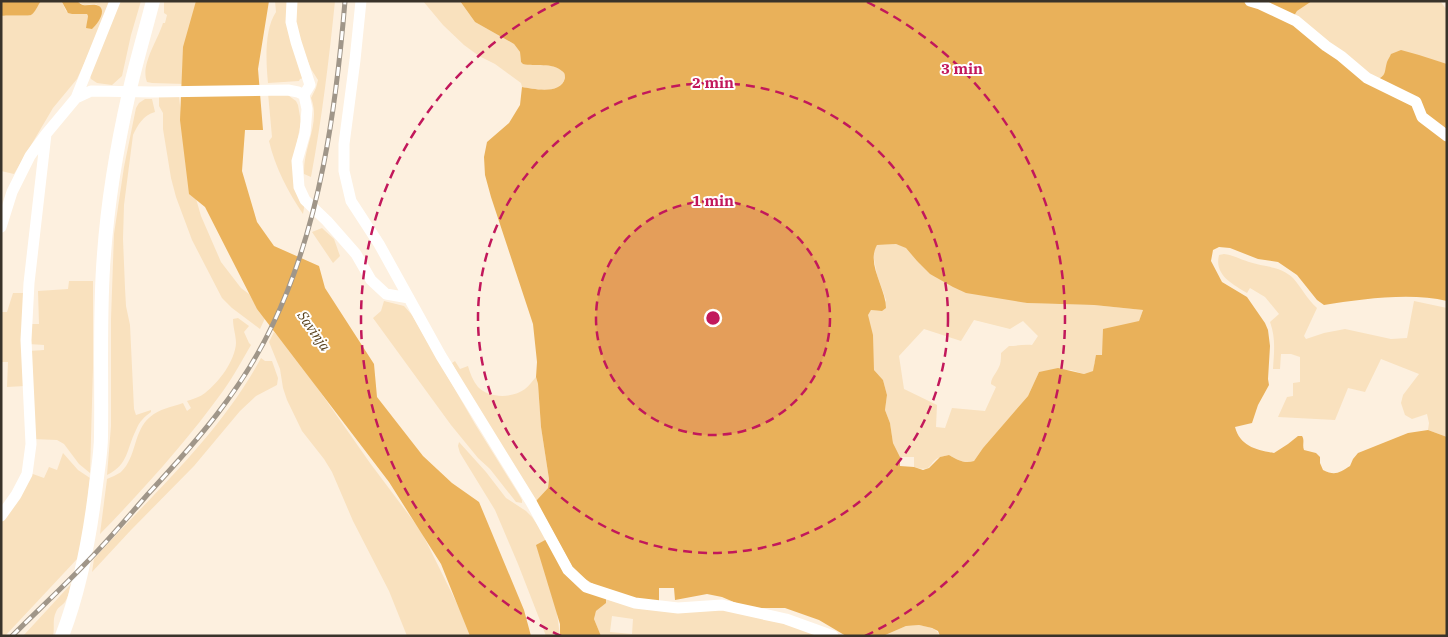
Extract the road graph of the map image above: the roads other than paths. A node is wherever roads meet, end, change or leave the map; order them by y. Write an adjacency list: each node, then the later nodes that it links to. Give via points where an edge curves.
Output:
1 (115, 1): 8 (street)
2 (153, 1): 6 (main road)
3 (292, 1): 7 (street, via 291,22 310,80)
4 (360, 1): 12 (street, via 344,144 344,171 351,201)
5 (1250, 1): 10 (street, via 1296,21 1367,78 1416,102 1422,117)
6 (129, 92): 7 (street, via 288,90); 8 (street, via 91,91); 14 (main road, via 112,181 104,255 101,438 91,530)
7 (304, 95): 12 (street, via 307,109 305,133 297,160 299,187 305,200 356,254 370,280 386,294)
8 (76, 98): 9 (street)
9 (46, 134): 11 (street, via 30,156); 13 (street, via 29,283 26,340 30,444 27,474)
10 (1447, 136)
11 (1, 227)
12 (409, 298): 15 (street, via 568,570 586,587 635,603 678,608 722,605 786,618)
13 (1, 516)
14 (62, 636)
15 (833, 636)

